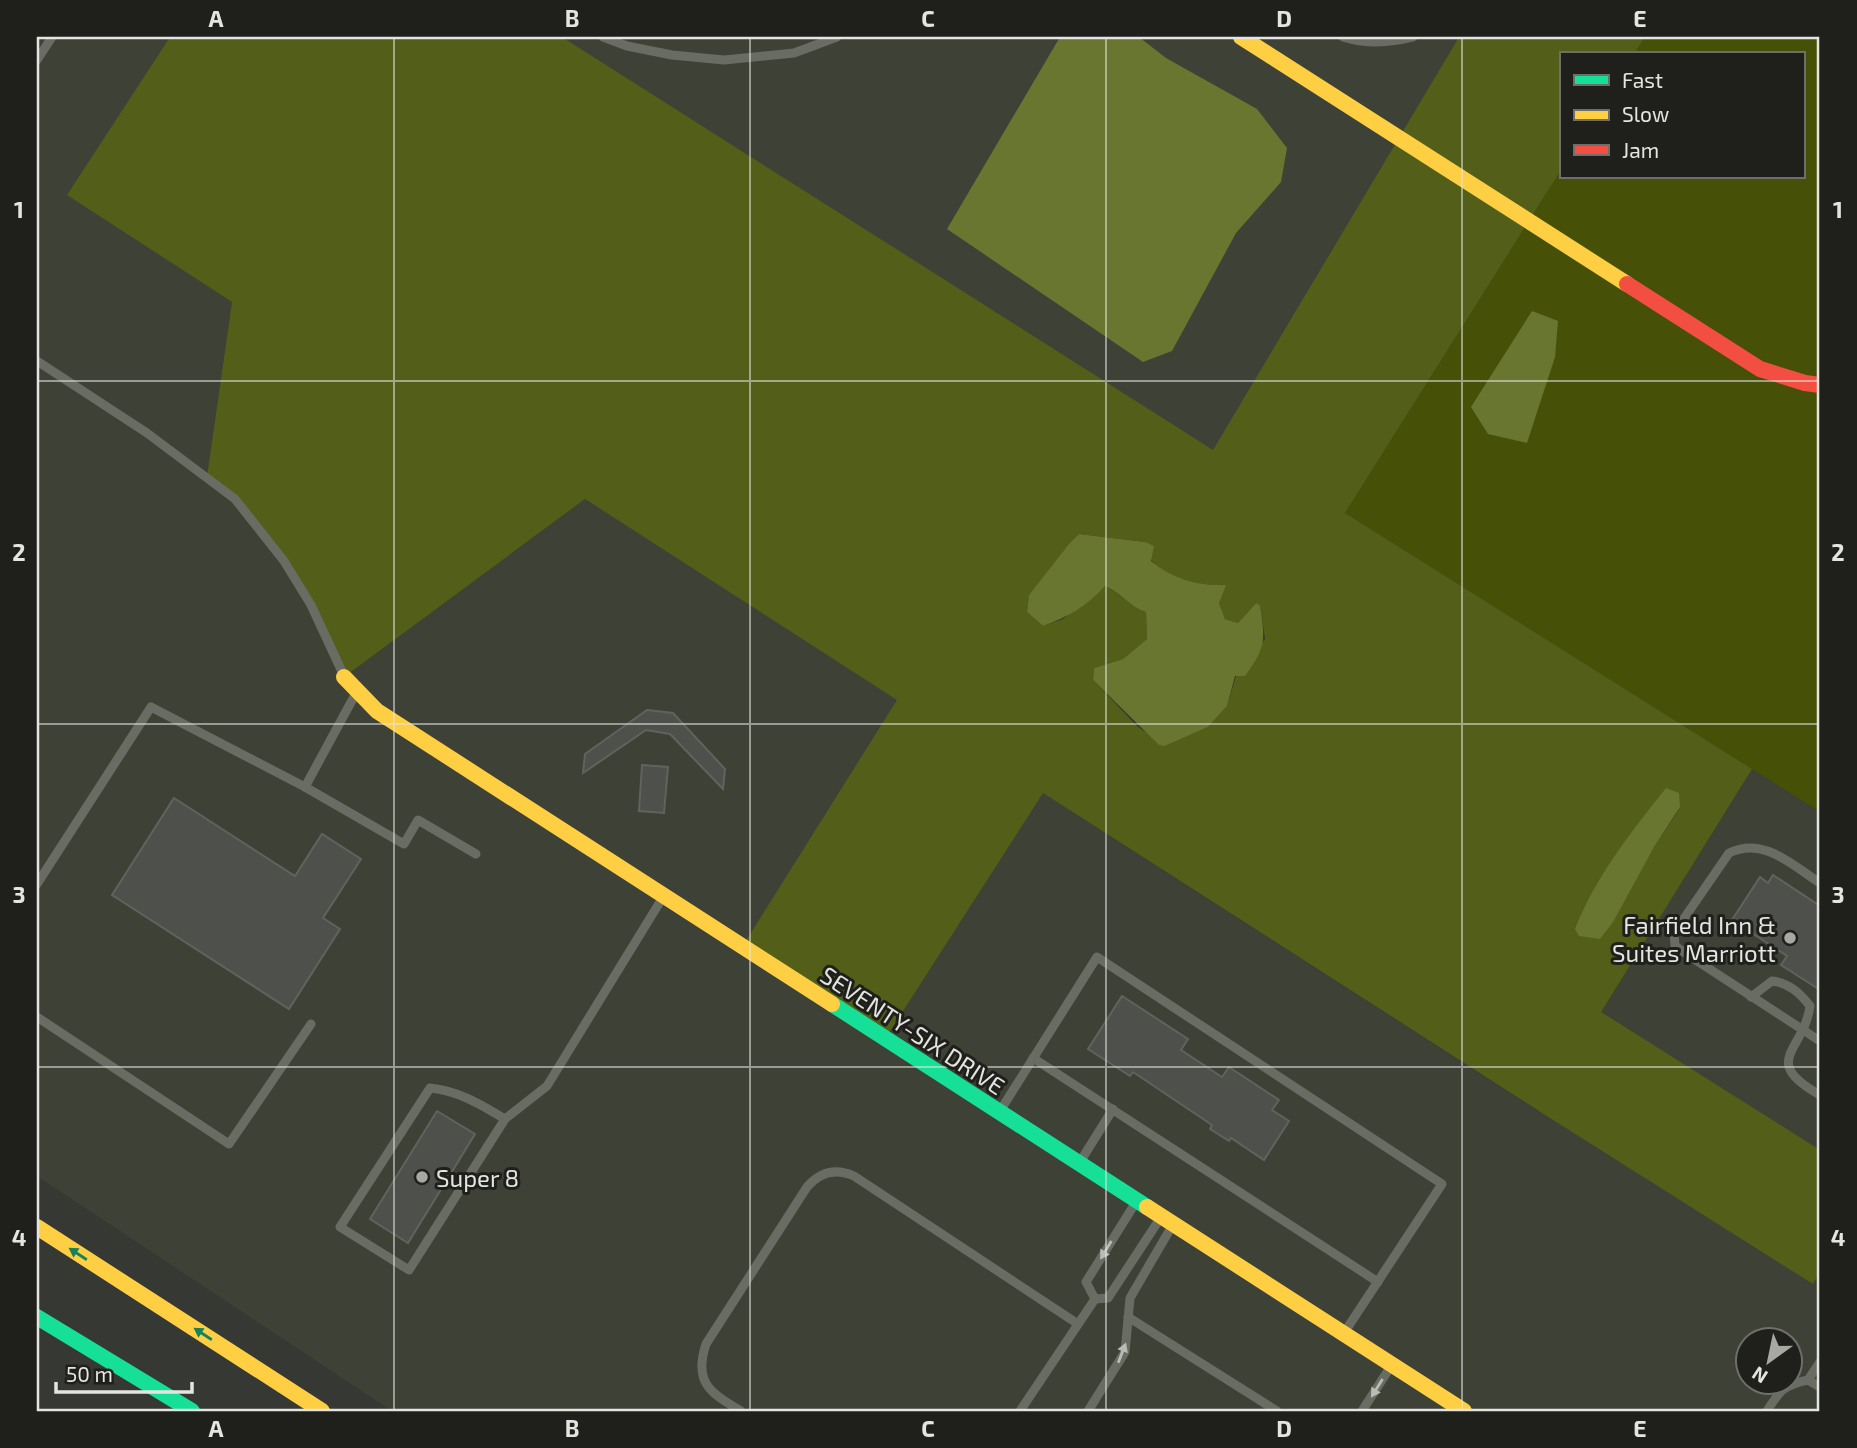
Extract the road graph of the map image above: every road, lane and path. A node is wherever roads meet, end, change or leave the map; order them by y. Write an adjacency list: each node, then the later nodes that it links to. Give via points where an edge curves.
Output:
1 (52, 37): 7 (lane)
2 (604, 37): 3 (lane, via 672,55 724,60 794,53)
3 (837, 37)
4 (1241, 37): 9 (main road, via 1760,369)
5 (1343, 37): 6 (lane, via 1397,41)
6 (1413, 37)
7 (37, 60)
8 (37, 361): 10 (lane, via 147,433 235,499 312,605)
9 (1820, 385)
10 (344, 677): 11 (main road, SEVENTY-SIX DRIVE)
11 (357, 691): 12 (lane); 16 (main road, SEVENTY-SIX DRIVE, via 377,711)
12 (305, 787): 13 (lane, via 404,844 418,820); 15 (lane, via 151,707)
13 (476, 854)
14 (1820, 883): 17 (lane, via 1765,848 1742,846 1729,853 1674,933 1675,946)
15 (37, 884)
16 (663, 897): 25 (main road, SEVENTY-SIX DRIVE); 26 (lane, via 547,1086)
17 (1751, 997): 20 (lane); 20 (lane, via 1772,981 1783,982 1810,1006)
18 (37, 1017): 19 (lane, via 229,1144)
19 (311, 1024)
20 (1802, 1030): 21 (lane); 23 (lane, via 1788,1058 1790,1074)
21 (1820, 1041)
22 (1033, 1058): 24 (lane); 25 (lane); 31 (lane, via 1097,957 1442,1184)
23 (1820, 1095)
24 (1113, 1109): 27 (lane); 31 (lane)
25 (999, 1112): 27 (main road, SEVENTY-SIX DRIVE)
26 (505, 1119): 26 (lane, via 409,1270 340,1227 430,1088 466,1095)
27 (1079, 1164): 28 (main road, SEVENTY-SIX DRIVE)
28 (1136, 1200): 29 (main road, SEVENTY-SIX DRIVE); 32 (lane, one-way to 32, via 1086,1282)
29 (1167, 1220): 32 (lane, via 1108,1298); 34 (lane, via 1130,1298); 36 (main road, SEVENTY-SIX DRIVE)
30 (37, 1227): 42 (main road, one-way to 30)
31 (1378, 1282): 36 (lane)
32 (1095, 1299): 35 (lane)
33 (37, 1317): 41 (main road)
34 (1128, 1317): 45 (lane, one-way to 34, via 1125,1352); 46 (lane)
35 (1078, 1324): 43 (lane, via 854,1176 832,1172 807,1187 706,1344 701,1363 705,1383 716,1396); 44 (lane)
36 (1343, 1335): 38 (main road, SEVENTY-SIX DRIVE)
37 (1820, 1362): 39 (lane)
38 (1392, 1365): 47 (lane, one-way to 47); 48 (main road, SEVENTY-SIX DRIVE)
39 (1808, 1380): 40 (lane); 49 (lane, via 1789,1384)
40 (1820, 1387)
41 (192, 1411)
42 (322, 1411)
43 (741, 1411)
44 (1020, 1411)
45 (1088, 1411)
46 (1277, 1411)
47 (1362, 1411)
48 (1464, 1411)
49 (1767, 1411)

